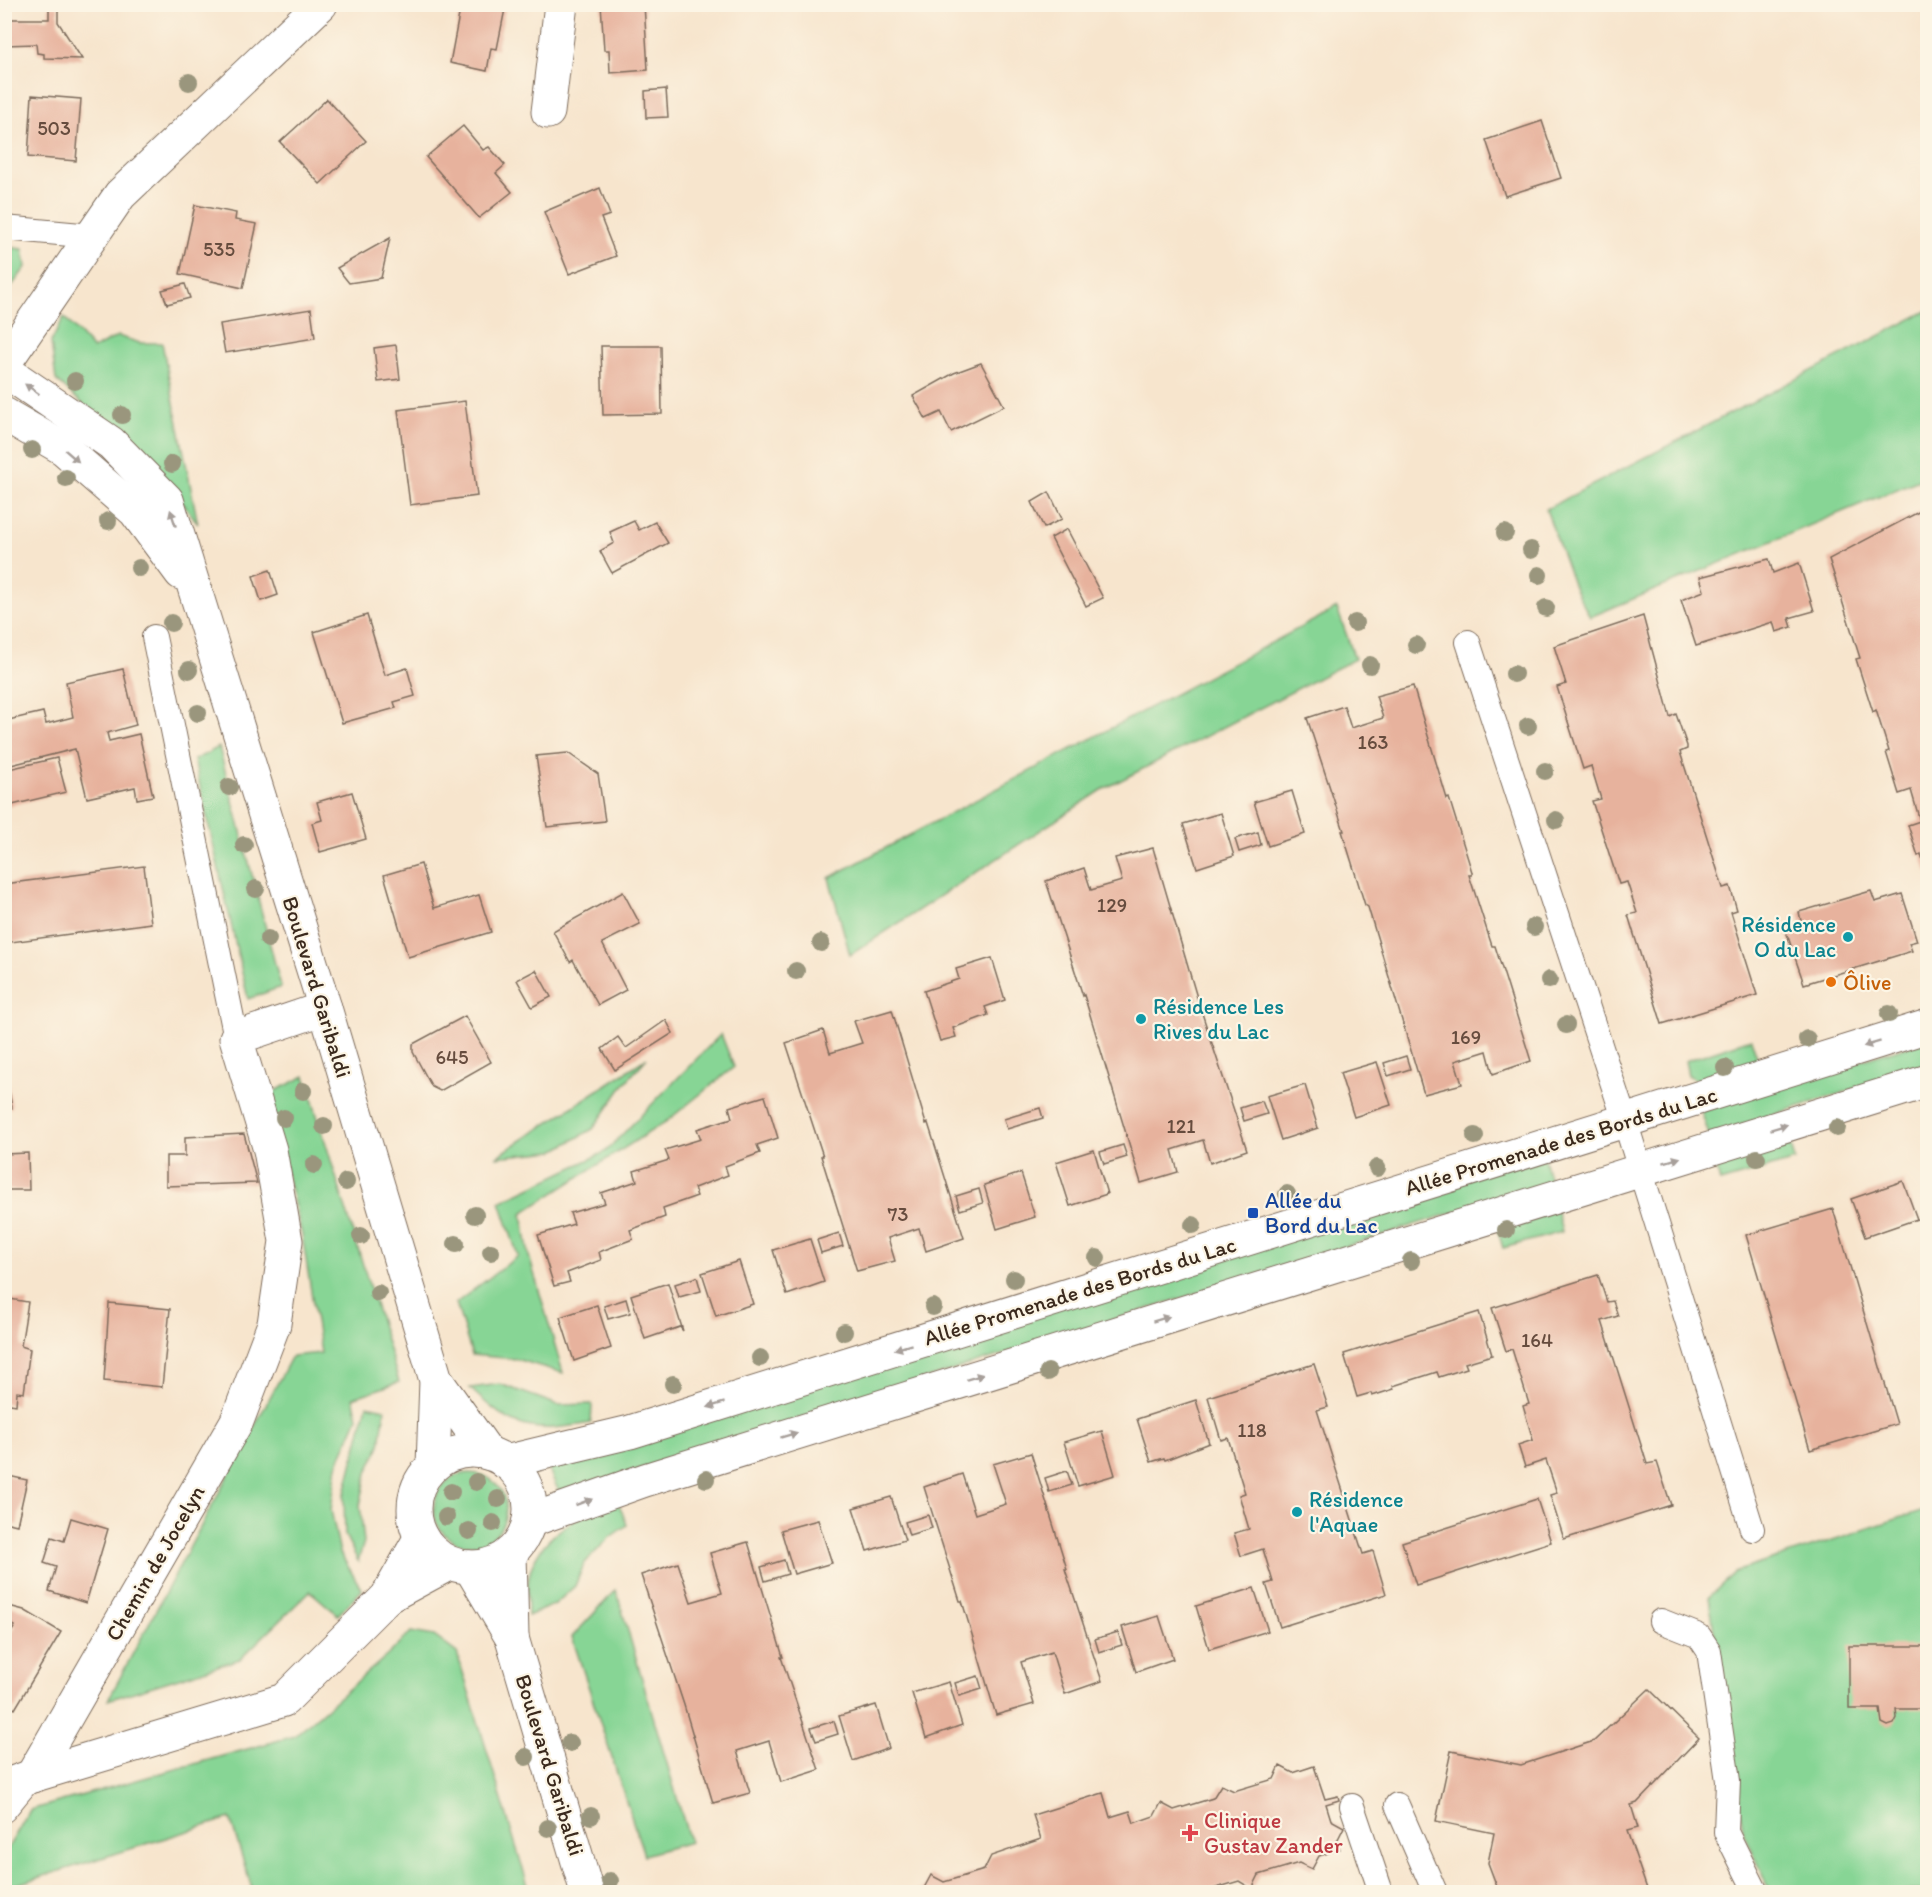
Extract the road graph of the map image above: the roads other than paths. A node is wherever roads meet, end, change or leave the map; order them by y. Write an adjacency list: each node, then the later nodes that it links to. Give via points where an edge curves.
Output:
1 (321, 4): 5 (street, via 120,195)
2 (561, 4): 3 (street)
3 (548, 112)
4 (4, 228): 5 (lane)
5 (92, 236): 6 (street)
6 (4, 364)
7 (4, 370): 9 (street, Boulevard Garibaldi, one-way to 7, via 167,500 111,443)
8 (4, 414): 9 (street, Boulevard Garibaldi, one-way to 9, via 64,449 135,511)
9 (197, 594): 12 (street, Boulevard Garibaldi)
10 (154, 637): 14 (lane)
11 (1468, 642): 16 (lane)
12 (325, 1008): 14 (street); 18 (street, Boulevard Garibaldi)
13 (1928, 1026): 16 (street, Allée Promenade des Bords du Lac, one-way to 16)
14 (236, 1038): 29 (street, Chemin de Jocelyn, via 270,1150 286,1241 274,1324 237,1421)
15 (1928, 1081): 17 (street, one-way to 15)
16 (1625, 1121): 17 (lane); 19 (street, Allée Promenade des Bords du Lac, one-way to 19, via 630,1432)
17 (1640, 1170): 21 (street, one-way to 17, via 656,1476); 22 (lane)
18 (436, 1380): 19 (street, Boulevard Garibaldi); 20 (street, Boulevard Garibaldi)
19 (496, 1457): 20 (street, via 468,1451); 21 (street, via 518,1473 526,1488)
20 (433, 1466): 23 (street, via 421,1481 414,1500 414,1519)
21 (529, 1521): 24 (street)
22 (1752, 1529)
23 (421, 1537): 25 (street, via 433,1553); 26 (street)
24 (510, 1553): 25 (street, via 484,1566); 28 (street, Boulevard Garibaldi)
25 (460, 1565): 26 (street); 28 (street, Boulevard Garibaldi)
26 (387, 1597): 29 (street, via 284,1700)
27 (1661, 1622): 36 (lane, via 1699,1636 1709,1651 1728,1781 1726,1832)
28 (512, 1638): 33 (street, Boulevard Garibaldi)
29 (18, 1781): 32 (lane)
30 (1397, 1805): 35 (lane)
31 (1352, 1806): 34 (lane)
32 (4, 1810)
33 (587, 1893)
34 (1381, 1893)
35 (1435, 1893)
36 (1756, 1893)

